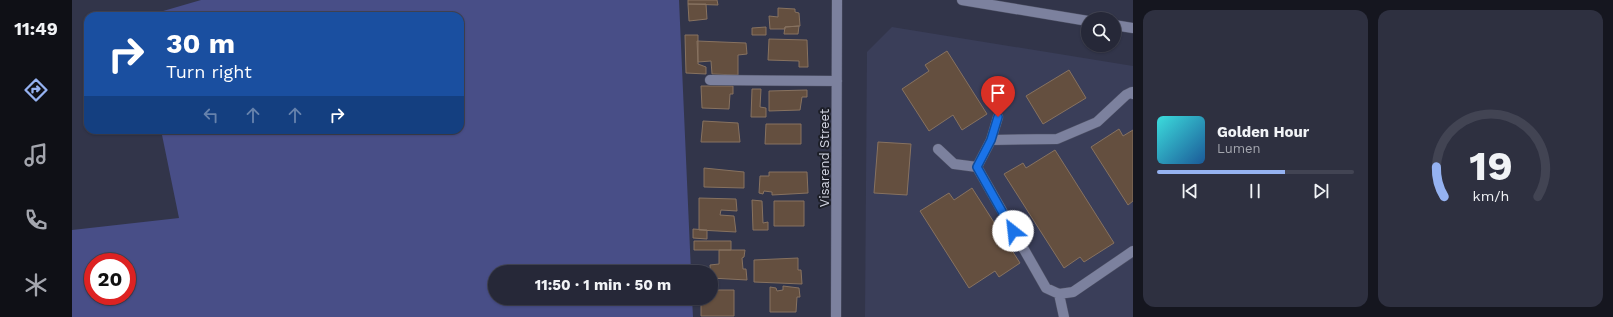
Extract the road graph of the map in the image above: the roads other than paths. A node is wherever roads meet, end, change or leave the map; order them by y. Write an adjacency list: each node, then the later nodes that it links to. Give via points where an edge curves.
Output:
1 (837, 0): 7 (street, Visarend Street)
2 (962, 0): 3 (street)
3 (1081, 20)
4 (1121, 26): 5 (street)
5 (1133, 28)
6 (710, 80): 7 (street)
7 (837, 81): 15 (street, Visarend Street)
8 (1133, 94): 10 (street, via 1132,92 1126,95 1097,122 1058,139)
9 (998, 117): 10 (street)
10 (991, 140): 12 (street)
11 (938, 149): 12 (street, via 954,164)
12 (977, 167): 14 (street, via 1042,282 1046,288)
13 (1133, 251): 14 (street, via 1072,292)
14 (1059, 294): 16 (street)
15 (836, 317)
16 (1064, 317)

